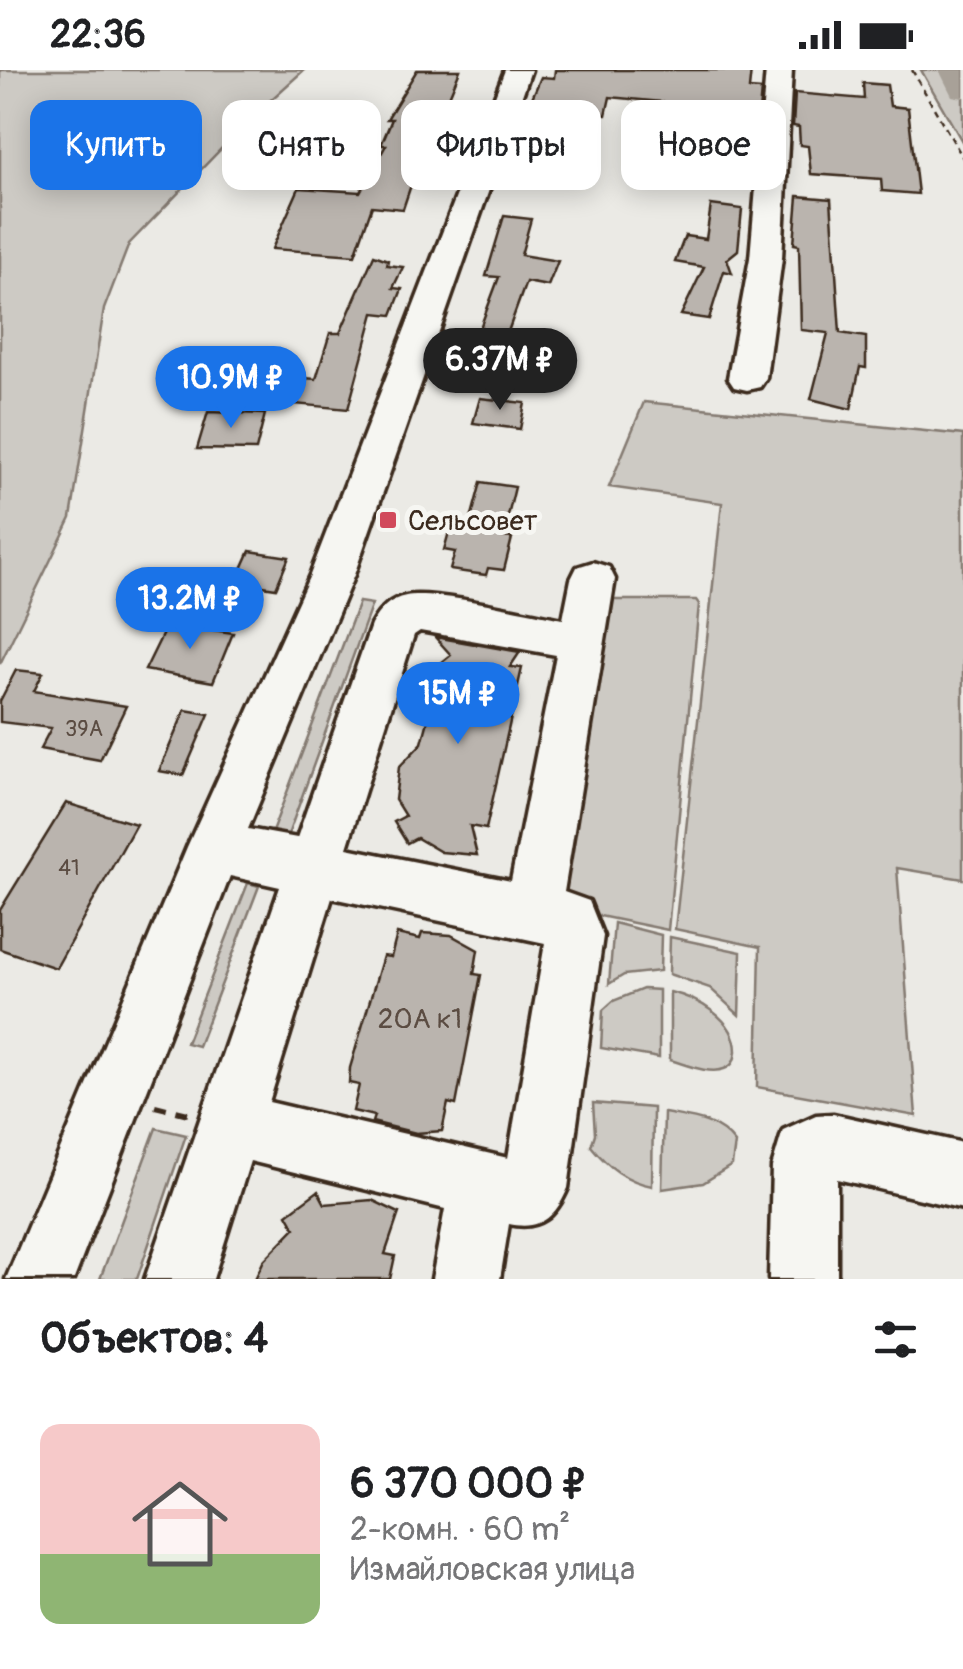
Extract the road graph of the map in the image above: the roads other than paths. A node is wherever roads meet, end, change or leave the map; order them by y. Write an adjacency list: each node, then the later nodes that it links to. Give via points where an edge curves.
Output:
1 (518, 70): 6 (street, via 332,575)
2 (779, 70): 3 (street, via 766,258)
3 (747, 378)
4 (594, 579): 5 (street)
5 (582, 641): 7 (street, via 420,614 400,617); 8 (street)
6 (214, 847): 7 (street); 12 (street)
7 (314, 868): 8 (street); 9 (street)
8 (533, 913): 11 (street, via 568,921 574,936 538,1179 526,1195)
9 (230, 1124): 11 (street); 13 (street)
10 (963, 1176): 15 (street, via 816,1146 806,1153 804,1168)
11 (483, 1186): 14 (street)
12 (40, 1279)
13 (179, 1279)
14 (466, 1279)
15 (803, 1279)

